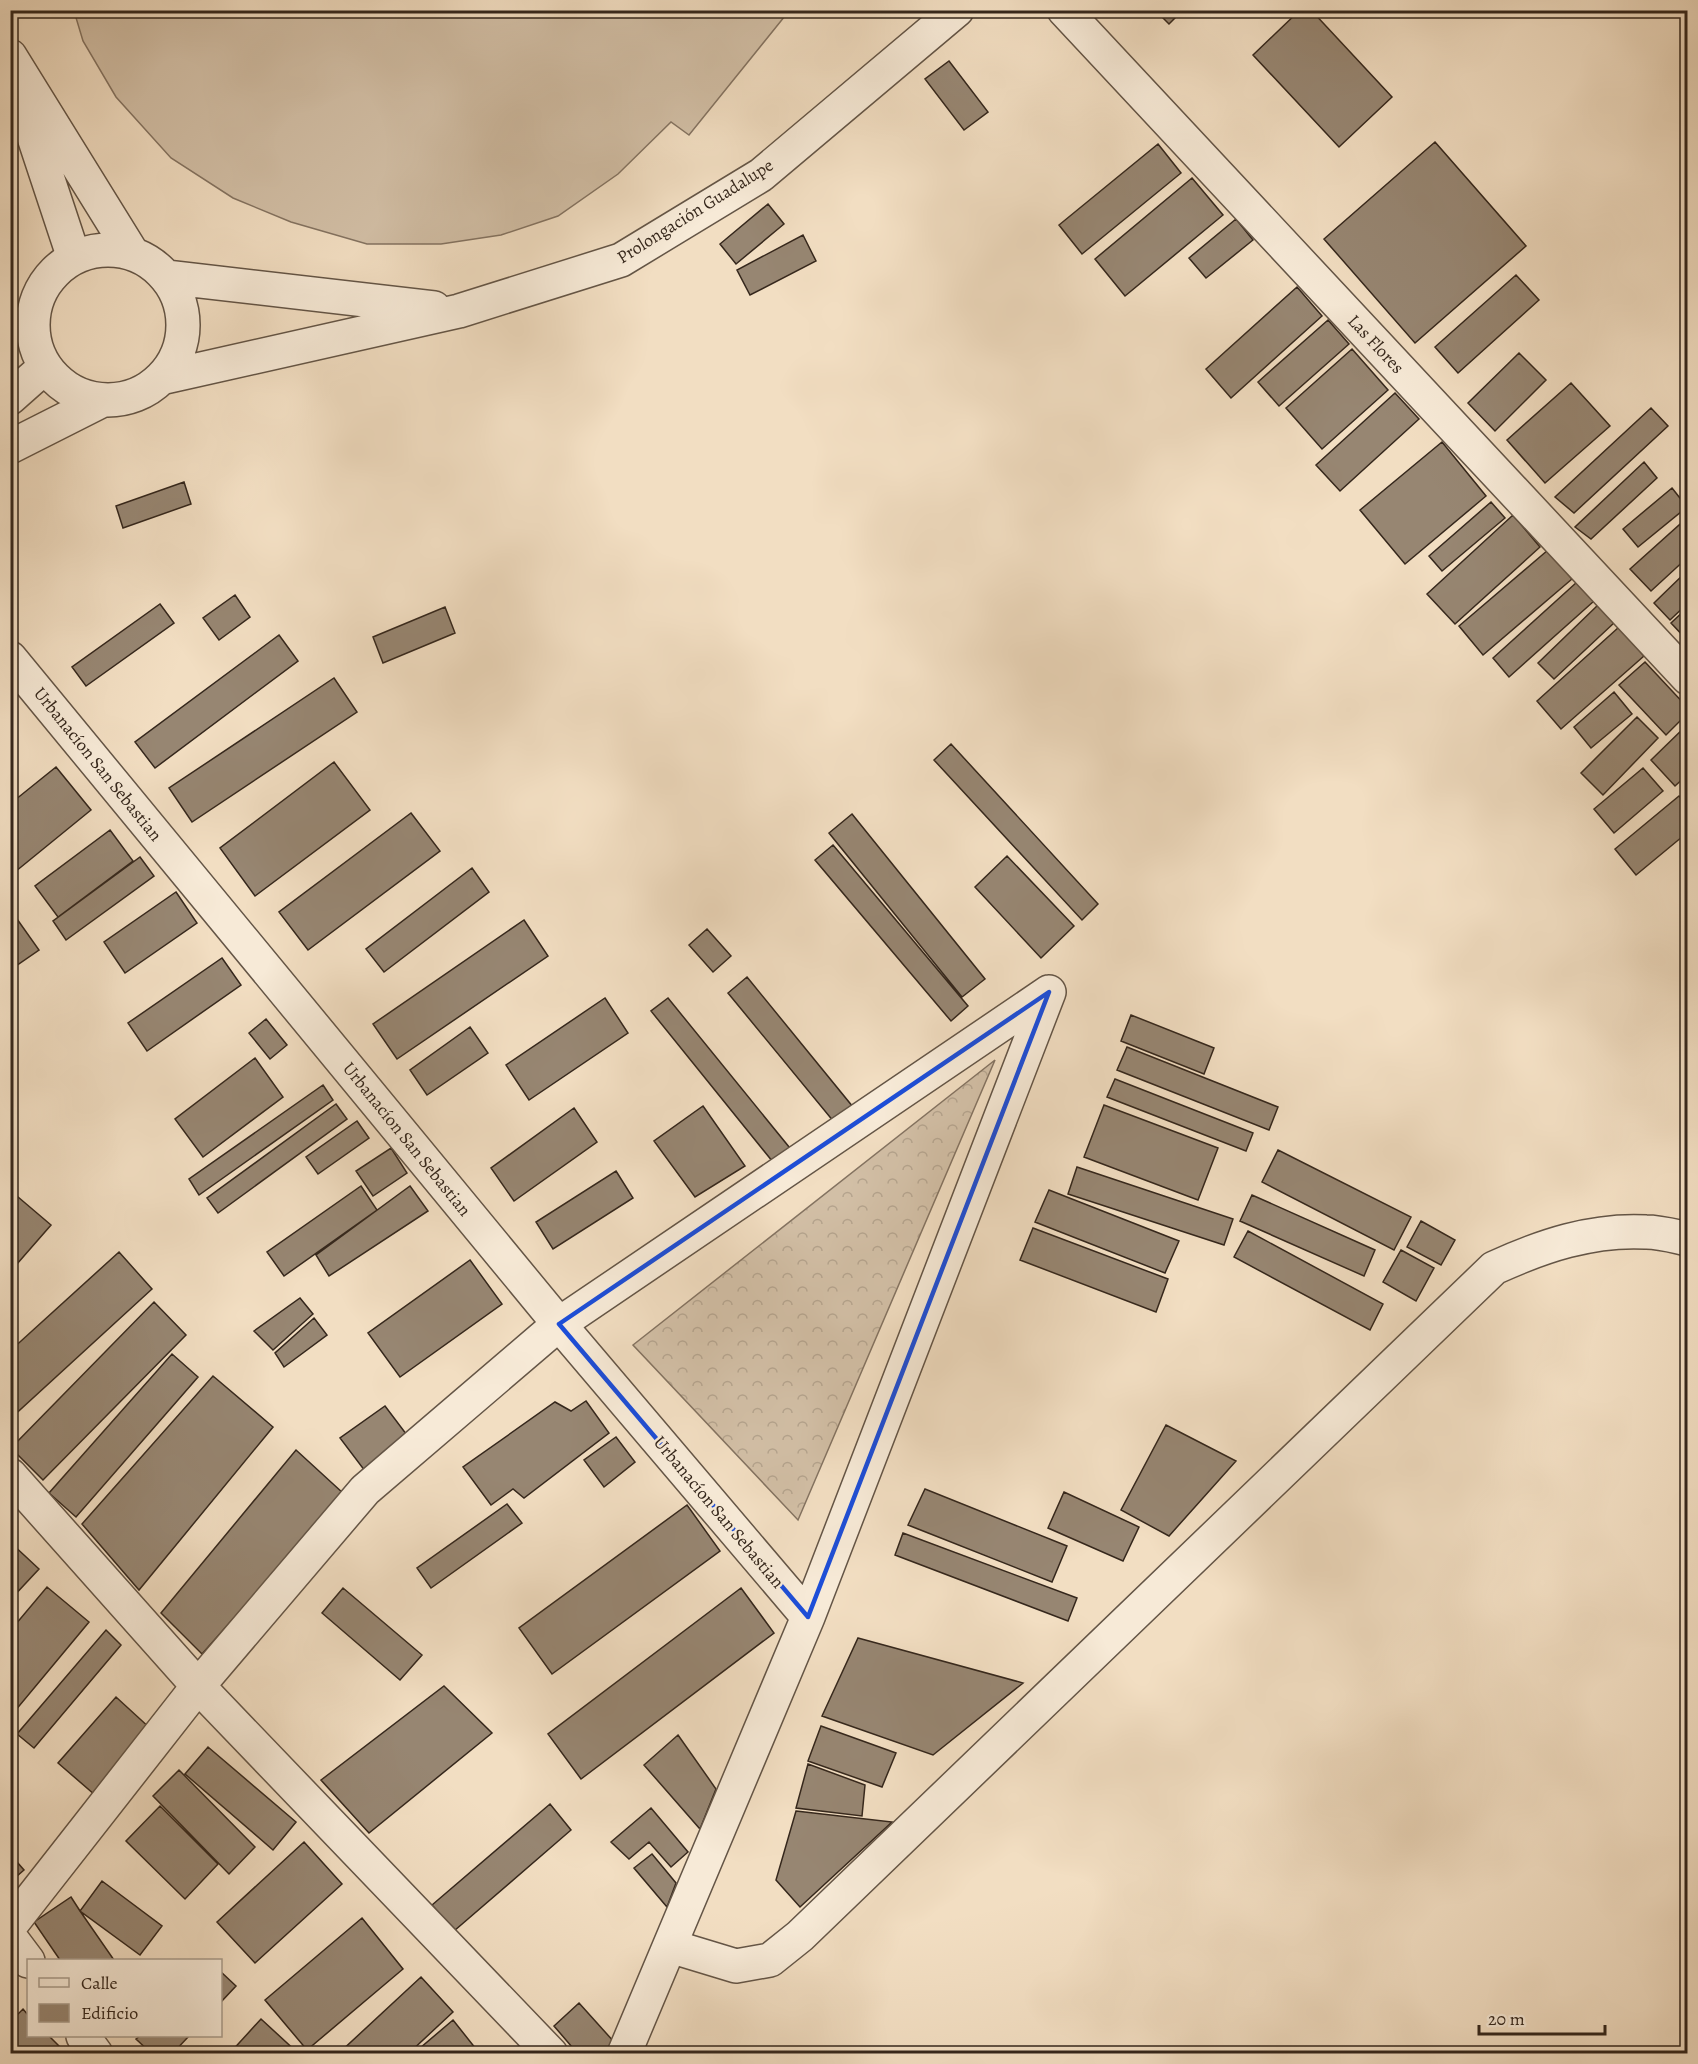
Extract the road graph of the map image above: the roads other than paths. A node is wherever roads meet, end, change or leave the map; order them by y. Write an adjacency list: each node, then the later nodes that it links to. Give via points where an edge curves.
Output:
1 (957, 10): 8 (street, Prolongación Guadalupe, via 761,175 621,260)
2 (1064, 10): 15 (street, Las Flores)
3 (10, 56): 5 (street)
4 (10, 64): 6 (street)
5 (132, 254): 6 (street, via 92,251); 7 (street, via 149,262)
6 (74, 258): 9 (street, via 57,269 36,303 35,346)
7 (166, 278): 8 (street, Prolongación Guadalupe); 10 (street, via 177,296 181,340 174,360)
8 (459, 310): 10 (street, Prolongación Guadalupe)
9 (45, 367): 11 (street); 12 (street, via 60,384)
10 (161, 378): 12 (street, via 133,396)
11 (10, 398)
12 (101, 401): 13 (street)
13 (10, 447)
14 (10, 658): 17 (street, Urbanacíon San Sebastian)
15 (1688, 678)
16 (1688, 1239): 23 (street, via 1646,1232 1577,1237 1494,1268 800,1936 770,1960 736,1966)
17 (559, 1324): 19 (street, Urbanacíon San Sebastian); 19 (street, via 1049,992); 20 (street, via 365,1490)
18 (10, 1474): 20 (street)
19 (808, 1617): 23 (street)
20 (198, 1686): 21 (street); 27 (street)
21 (10, 1926)
22 (10, 1937): 24 (street)
23 (670, 1946): 28 (street)
24 (27, 1960)
25 (84, 2037): 26 (street)
26 (96, 2054)
27 (551, 2054)
28 (624, 2054)

